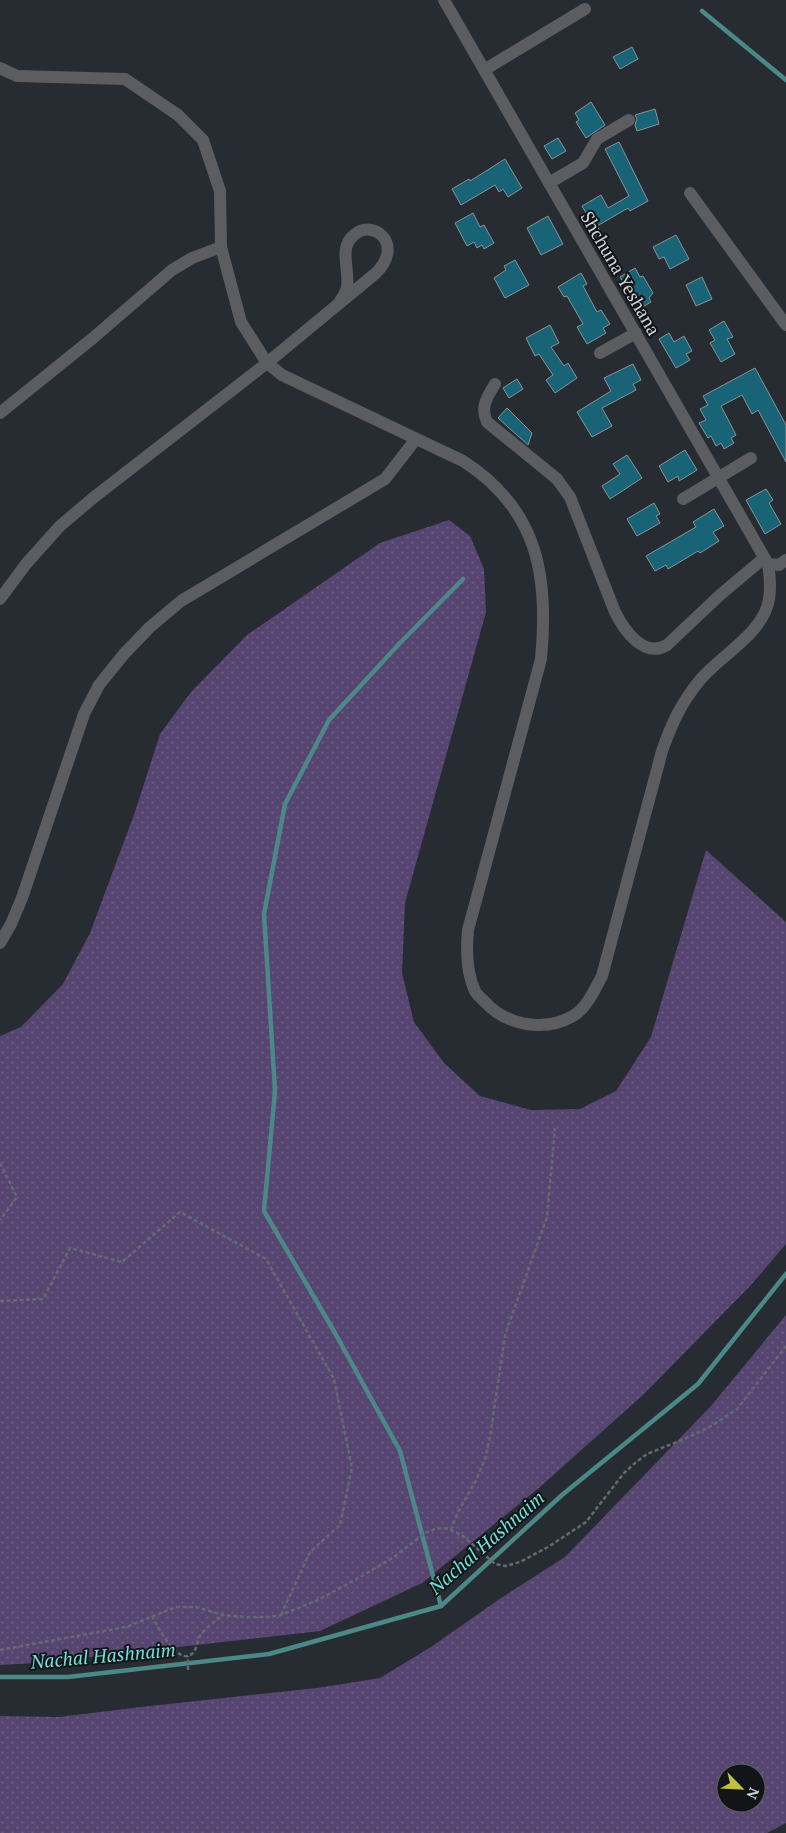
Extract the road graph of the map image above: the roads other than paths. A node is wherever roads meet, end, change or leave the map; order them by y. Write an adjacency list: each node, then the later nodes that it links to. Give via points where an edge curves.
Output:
1 (444, 0): 4 (street, Shchuna Yeshana)
2 (585, 9): 4 (street)
3 (0, 68): 8 (street, via 17,76 125,79 178,115 203,140 213,169 220,191)
4 (484, 70): 6 (street, Shchuna Yeshana)
5 (629, 120): 6 (street, via 598,139 583,162)
6 (549, 182): 11 (street, Shchuna Yeshana)
7 (690, 193): 10 (street)
8 (221, 247): 13 (street, via 241,322); 15 (street, via 172,270)
9 (340, 301): 9 (street, via 376,273 387,258 387,243 380,234 361,230 350,239 346,252 347,287); 13 (street)
10 (786, 325)
11 (636, 333): 12 (street); 18 (street, Shchuna Yeshana)
12 (600, 353)
13 (266, 363): 16 (street, via 282,375); 22 (street, via 60,526)
14 (495, 384): 21 (street, via 485,400 483,414 487,422 557,478 564,488 615,612 623,628 640,644 661,649 720,594)
15 (0, 413)
16 (416, 439): 21 (street, via 463,461 483,474 506,497 522,522 536,554 543,586 541,659 468,930 466,953 476,992 492,1009 508,1019 530,1025 552,1024 574,1016 588,1001 602,976 662,751 675,717 702,678 763,617 771,588); 23 (street, via 385,479 181,601 124,654 99,685 84,714 22,898)
17 (751, 458): 18 (street)
18 (719, 478): 19 (street); 21 (street, Shchuna Yeshana)
19 (683, 499)
20 (786, 560): 21 (street, via 778,565)
21 (766, 561)
22 (0, 599)
23 (0, 943)

